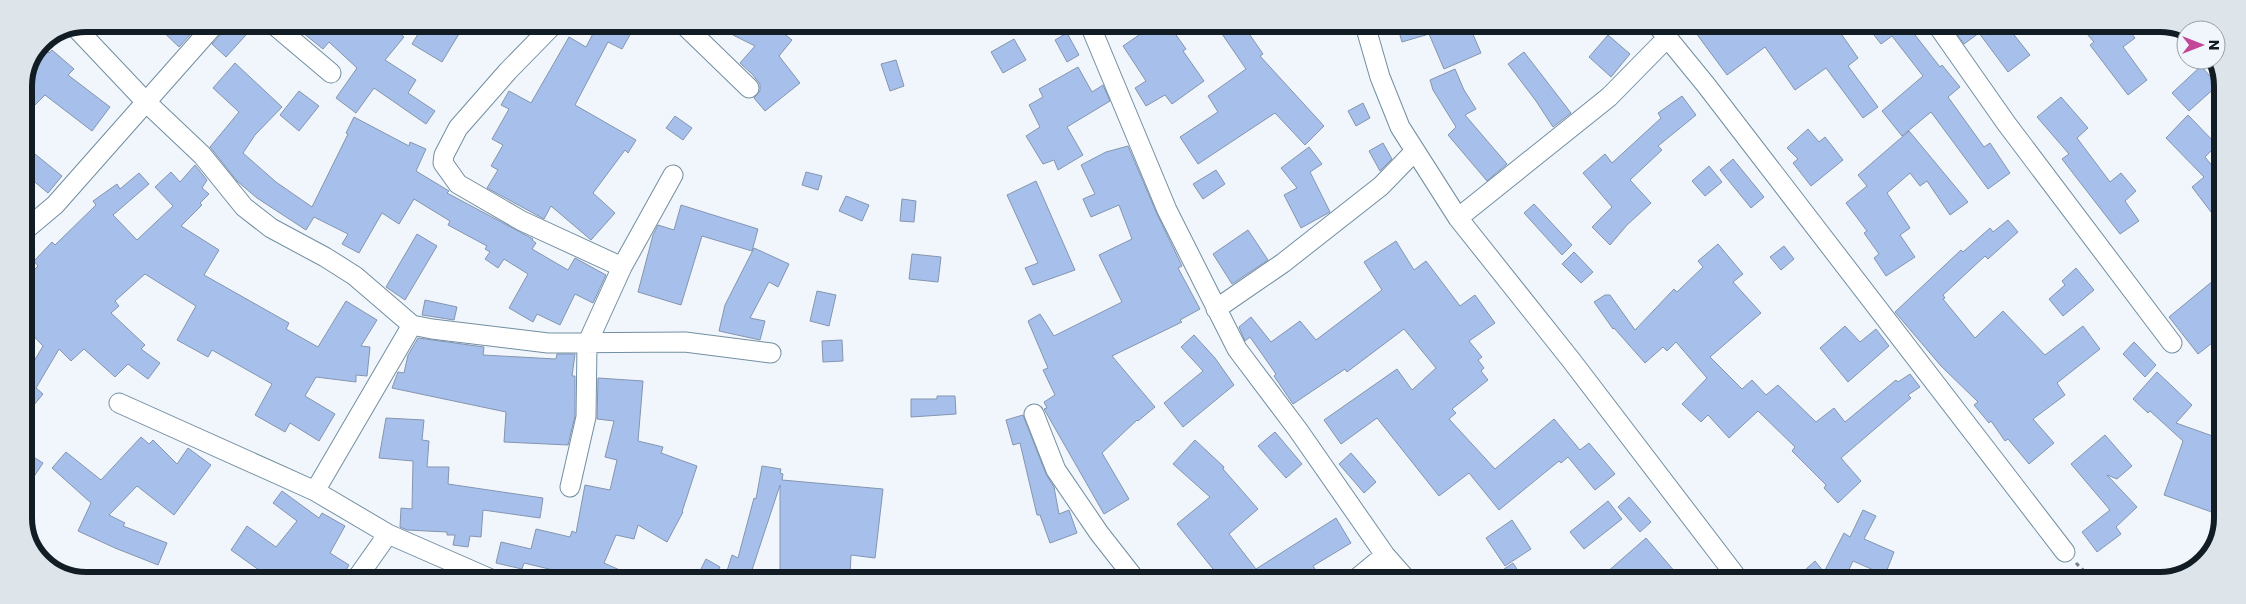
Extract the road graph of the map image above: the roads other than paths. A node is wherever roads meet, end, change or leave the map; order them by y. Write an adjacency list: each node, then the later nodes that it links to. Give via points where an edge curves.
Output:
1 (81, 33): 13 (street)
2 (207, 33): 13 (street)
3 (284, 33): 11 (street)
4 (545, 33): 18 (street, via 458,128 443,163 458,184 522,221)
5 (692, 33): 12 (street)
6 (1093, 33): 19 (street, via 1167,210)
7 (1368, 33): 14 (street, via 1380,77)
8 (1661, 33): 16 (street, via 1609,96)
9 (1663, 33): 29 (street)
10 (1943, 33): 21 (street, via 2006,123)
11 (331, 73)
12 (749, 88)
13 (146, 102): 17 (street, via 56,205); 20 (street, via 202,155 244,206 271,228 355,276)
14 (1414, 152): 16 (street); 19 (street, via 1381,186 1283,263)
15 (673, 175): 18 (street)
16 (1458, 218): 36 (street)
17 (32, 224)
18 (622, 267): 22 (street)
19 (1216, 309): 30 (street, via 1237,349)
20 (412, 325): 22 (street, via 539,342); 27 (street)
21 (2172, 343)
22 (587, 344): 23 (street, via 685,342); 26 (street, via 586,417)
23 (771, 353)
24 (119, 403): 27 (street)
25 (1034, 414): 33 (street, via 1056,470)
26 (570, 486)
27 (315, 491): 28 (street)
28 (388, 534): 31 (street); 32 (street)
29 (2065, 552)
30 (1385, 555): 34 (street); 35 (street)
31 (361, 572)
32 (475, 572)
33 (1130, 572)
34 (1365, 572)
35 (1400, 572)
36 (1733, 572)

